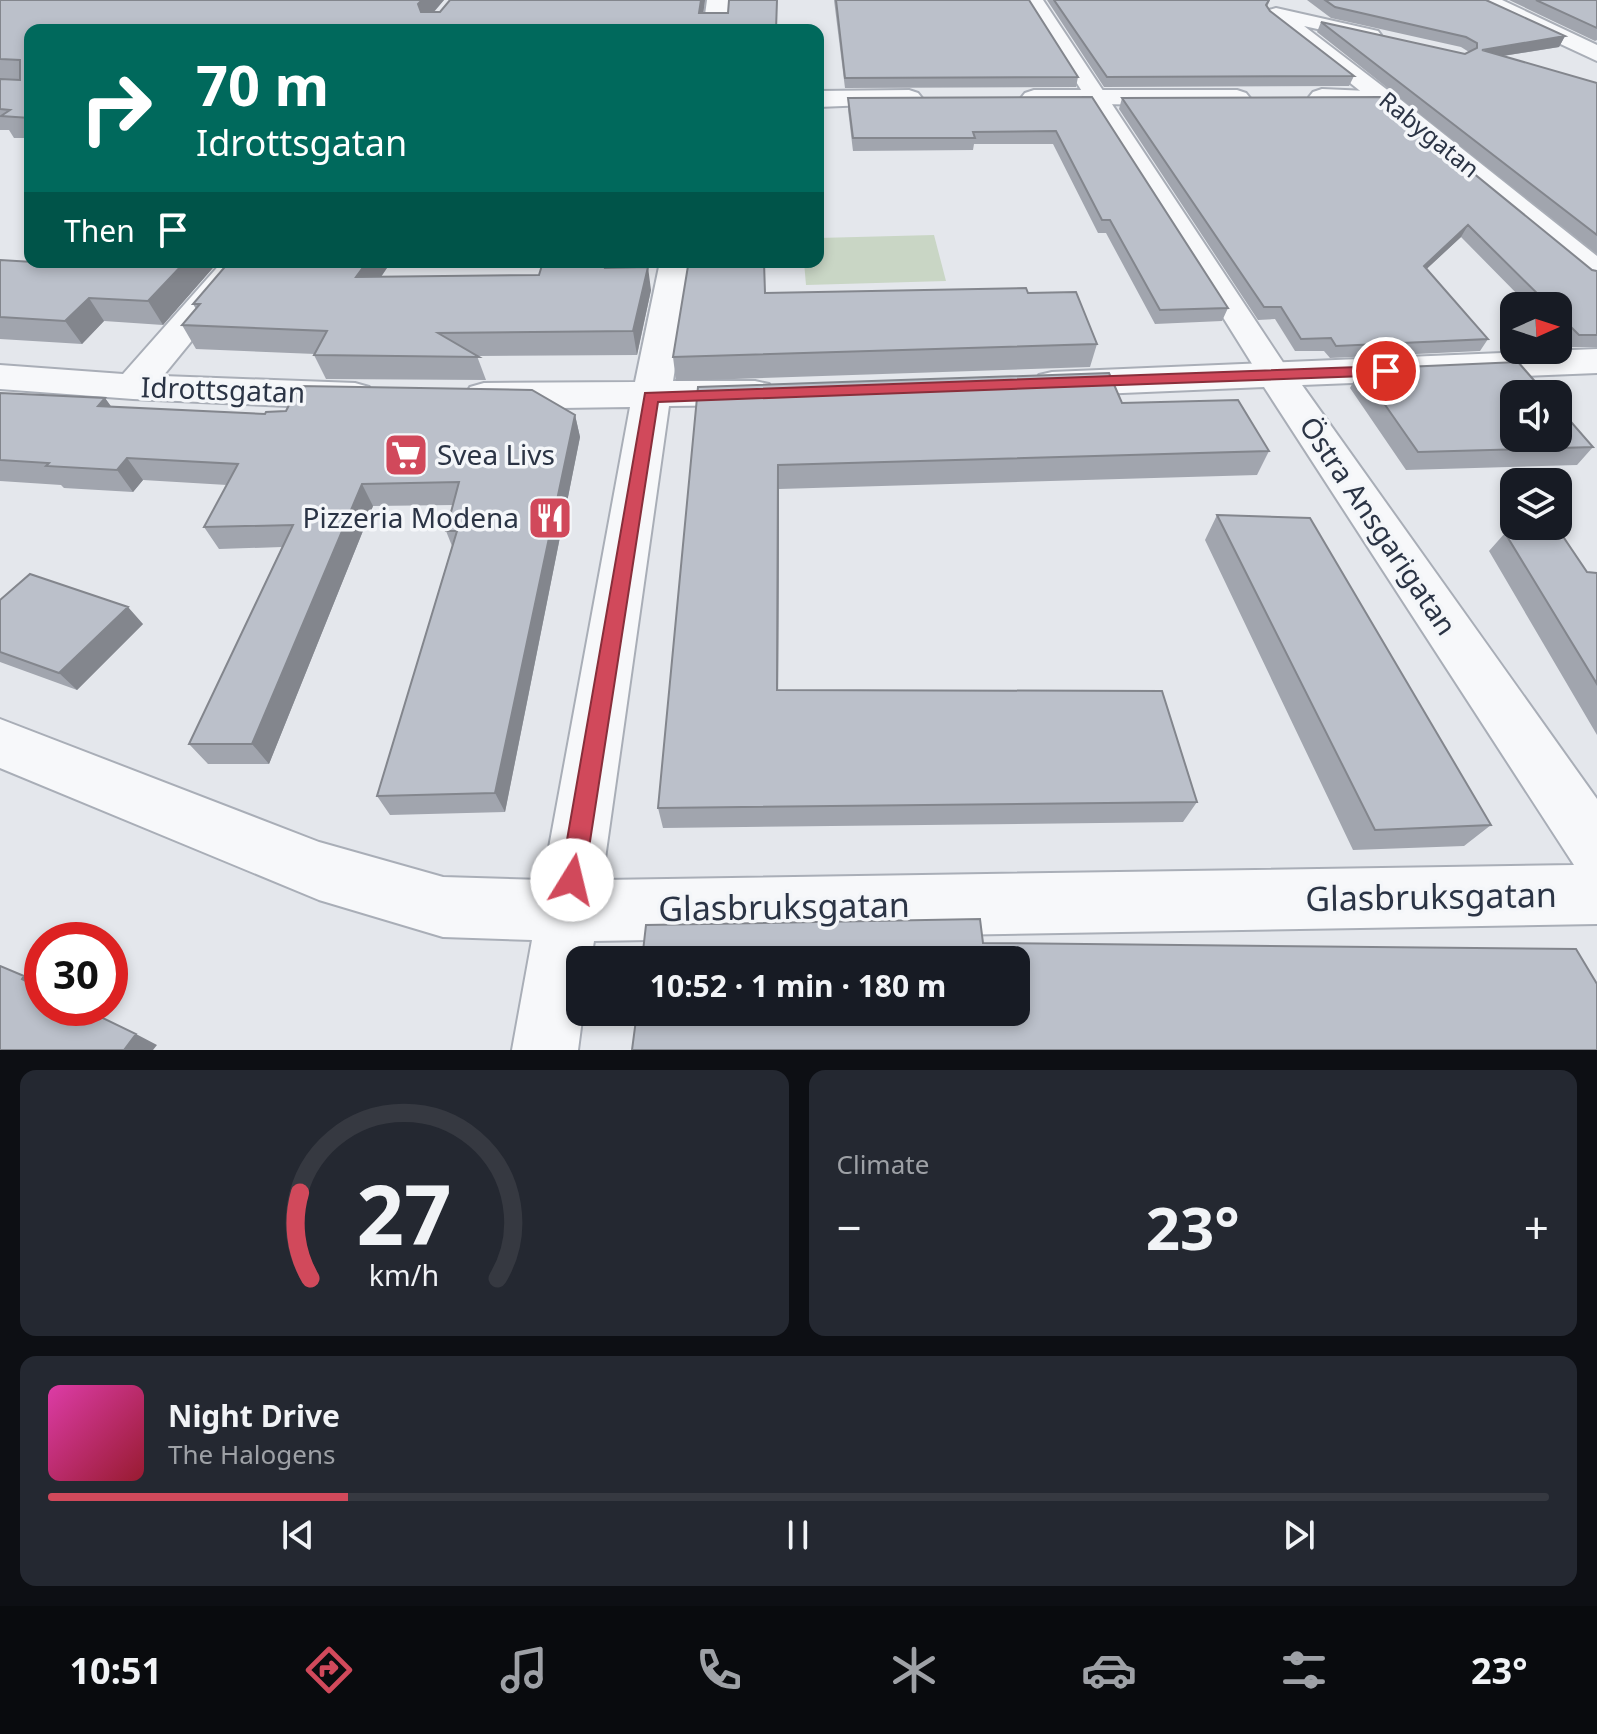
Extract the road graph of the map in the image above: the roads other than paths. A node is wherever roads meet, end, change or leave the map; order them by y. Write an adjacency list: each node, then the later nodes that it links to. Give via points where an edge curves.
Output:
1 (718, 0): 6 (street)
2 (1034, 0): 14 (street, Östra Ansgarigatan)
3 (1258, 0): 5 (street, Rabygatan)
4 (1485, 0): 8 (street)
5 (1276, 14): 7 (street); 11 (street, Rabygatan)
6 (716, 24)
7 (1383, 38)
8 (1597, 54)
9 (1256, 97): 14 (street)
10 (1303, 97): 11 (street)
11 (1382, 97): 18 (street, Rabygatan)
12 (931, 98): 15 (street)
13 (1007, 98): 14 (street)
14 (1097, 98): 20 (street, Östra Ansgarigatan)
15 (824, 99)
16 (235, 268): 23 (street)
17 (675, 268): 27 (street)
18 (1597, 273)
19 (1597, 361): 20 (street)
20 (1276, 376): 22 (street); 29 (street, Östra Ansgarigatan)
21 (0, 377): 23 (street, Idrottsgatan)
22 (1010, 385)
23 (133, 387): 25 (street, Idrottsgatan)
24 (791, 392): 27 (street)
25 (398, 396)
26 (445, 396): 27 (street)
27 (651, 397): 31 (street)
28 (0, 743): 31 (street, Glasbruksgatan, via 319,871 443,907)
29 (1597, 848)
30 (1597, 894): 31 (street, Glasbruksgatan)
31 (567, 911): 32 (street)
32 (545, 1050)

